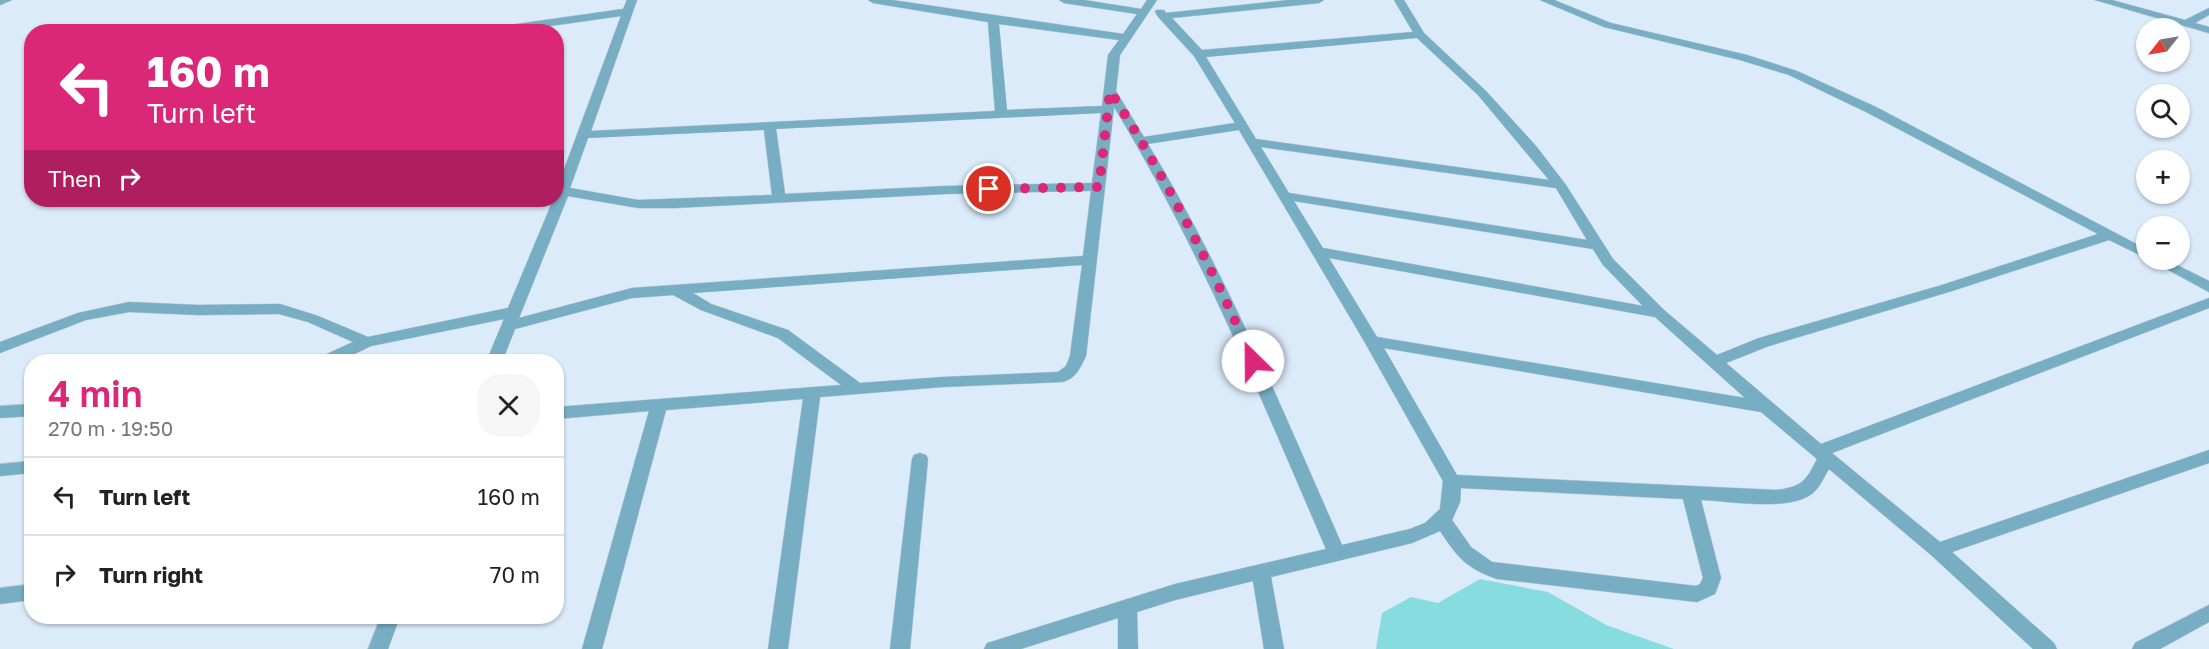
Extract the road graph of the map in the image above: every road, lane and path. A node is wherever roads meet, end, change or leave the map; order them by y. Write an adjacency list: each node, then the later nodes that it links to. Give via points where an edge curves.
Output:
1 (8, 0): 8 (street)
2 (873, 0): 9 (street)
3 (1064, 0): 10 (street)
4 (1319, 0): 13 (street)
5 (1399, 0): 20 (street)
6 (1545, 0): 38 (street, via 1608,25 1793,73 1872,110)
7 (2100, 0): 14 (street)
8 (0, 2)
9 (895, 2): 15 (street)
10 (1148, 5): 13 (street); 21 (street)
11 (630, 6): 17 (street); 28 (street)
12 (2209, 11): 16 (street)
13 (1163, 16): 22 (street)
14 (2168, 18)
15 (993, 21): 21 (street); 25 (street)
16 (2190, 21)
17 (527, 24)
18 (2190, 24): 19 (street)
19 (2209, 30)
20 (1420, 35): 22 (street); 31 (street, via 1505,117)
21 (1126, 38): 23 (street, via 1114,55)
22 (1198, 54): 27 (street)
23 (1110, 91): 24 (street); 29 (street)
24 (1107, 109): 25 (street); 32 (street)
25 (1001, 114): 26 (street)
26 (769, 125): 28 (street); 36 (street)
27 (1242, 126): 29 (street); 30 (street)
28 (583, 135): 33 (street)
29 (1142, 141): 71 (street, via 1234,318)
30 (1252, 142): 31 (street); 35 (street)
31 (1560, 185): 39 (street)
32 (1099, 187): 36 (street); 42 (street)
33 (564, 188)
34 (564, 191): 36 (street, via 638,204)
35 (1285, 196): 39 (street); 41 (street)
36 (779, 199)
37 (556, 207): 48 (street)
38 (2110, 235): 40 (street); 54 (street, via 1959,285 1764,342)
39 (1595, 245): 47 (street)
40 (2136, 249)
41 (1319, 252): 47 (street); 49 (street)
42 (1090, 260): 45 (street); 55 (street, via 1078,356 1072,369 1062,377)
43 (2176, 270): 44 (street)
44 (2209, 287)
45 (676, 290): 48 (street, via 632,293); 55 (street, via 706,306 783,334)
46 (2209, 303): 62 (street)
47 (1659, 313): 54 (street)
48 (511, 319): 50 (street); 53 (street)
49 (1372, 341): 58 (street); 67 (street)
50 (367, 342): 51 (street, via 280,309 129,307 83,316); 52 (street)
51 (0, 348)
52 (341, 354)
53 (497, 354)
54 (1715, 362): 58 (street)
55 (858, 390): 56 (street)
56 (812, 395): 57 (street); 80 (street)
57 (659, 406): 61 (street); 79 (street)
58 (1767, 408): 62 (street)
59 (24, 410): 60 (street)
60 (0, 412)
61 (564, 413)
62 (1823, 454): 68 (street, via 1812,485 1798,495); 70 (street)
63 (2209, 456): 70 (street)
64 (920, 459): 81 (street)
65 (24, 468): 66 (street)
66 (0, 470)
67 (1452, 481): 68 (street); 69 (street, via 1454,497)
68 (1690, 492): 69 (street, via 1712,578 1708,590 1697,594 1479,566 1467,556)
69 (1443, 521): 71 (street, via 1412,536)
70 (1937, 550): 85 (street)
71 (1336, 554): 72 (street)
72 (1261, 572): 75 (street); 84 (street)
73 (24, 593): 74 (street)
74 (0, 596)
75 (1127, 607): 82 (street); 83 (street)
76 (2209, 613): 86 (street)
77 (388, 624): 78 (street)
78 (378, 649)
79 (592, 649)
80 (778, 649)
81 (900, 649)
82 (994, 649)
83 (1128, 649)
84 (1274, 649)
85 (2047, 649)
86 (2142, 649)

